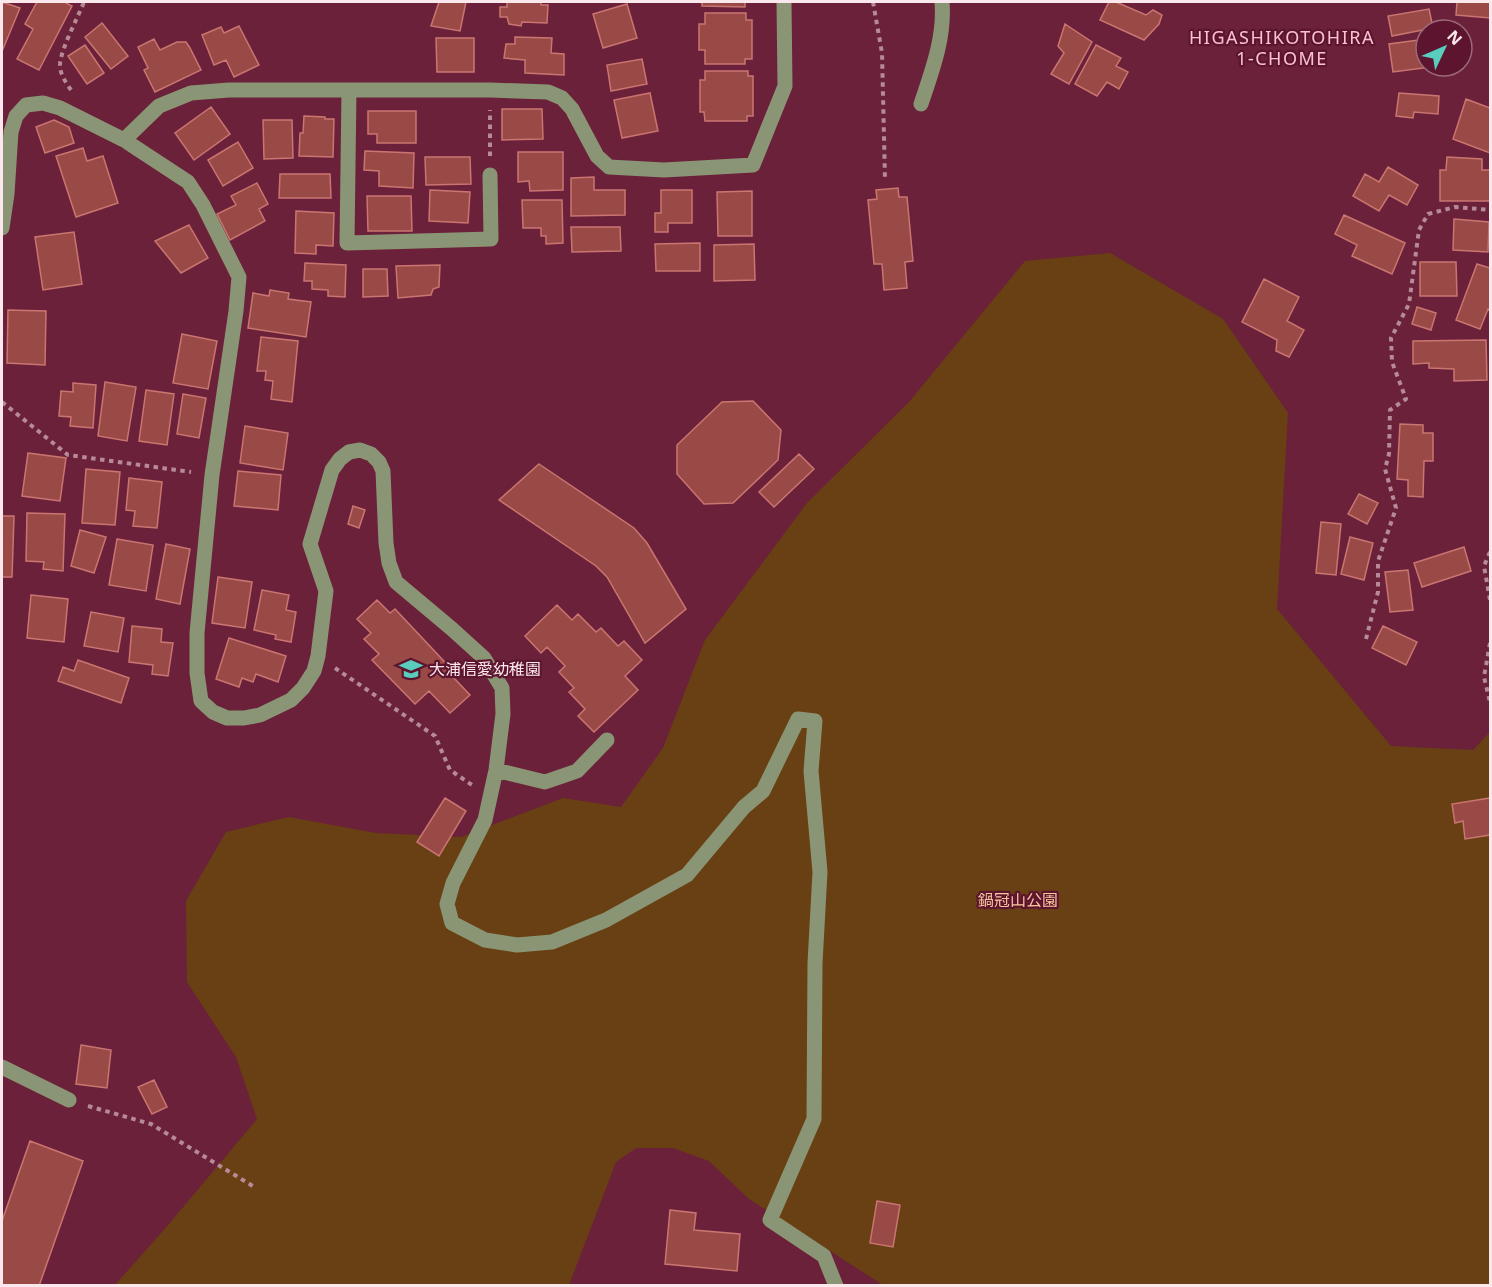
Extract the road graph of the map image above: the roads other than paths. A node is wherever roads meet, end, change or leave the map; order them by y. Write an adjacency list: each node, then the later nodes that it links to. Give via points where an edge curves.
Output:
1 (784, 2): 3 (street, via 785,86 753,165 664,170 609,167 597,156 572,109 562,98 548,92)
2 (942, 2): 4 (street, via 940,38)
3 (349, 90): 5 (street, via 191,93 159,106); 6 (street, via 347,243 491,239)
4 (921, 104)
5 (124, 140): 7 (street, via 60,108 43,103 26,105 16,116 11,132); 9 (street, via 188,182 239,278 212,475 196,633 201,701 227,718 260,715 291,700 314,671 326,591 310,544 332,470 349,452 360,450 371,454 383,471 386,543 396,582 484,658 502,688)
6 (490, 175)
7 (2, 228)
8 (606, 740): 9 (street, via 577,771 545,782)
9 (496, 770): 12 (street, via 485,820 453,883 447,904 452,923 485,940 517,945 552,942 606,920 687,875 744,807 763,791 798,720 814,721 812,771 820,872 814,1119 770,1220 824,1256)
10 (2, 1067): 11 (street)
11 (69, 1100)
12 (836, 1286)

